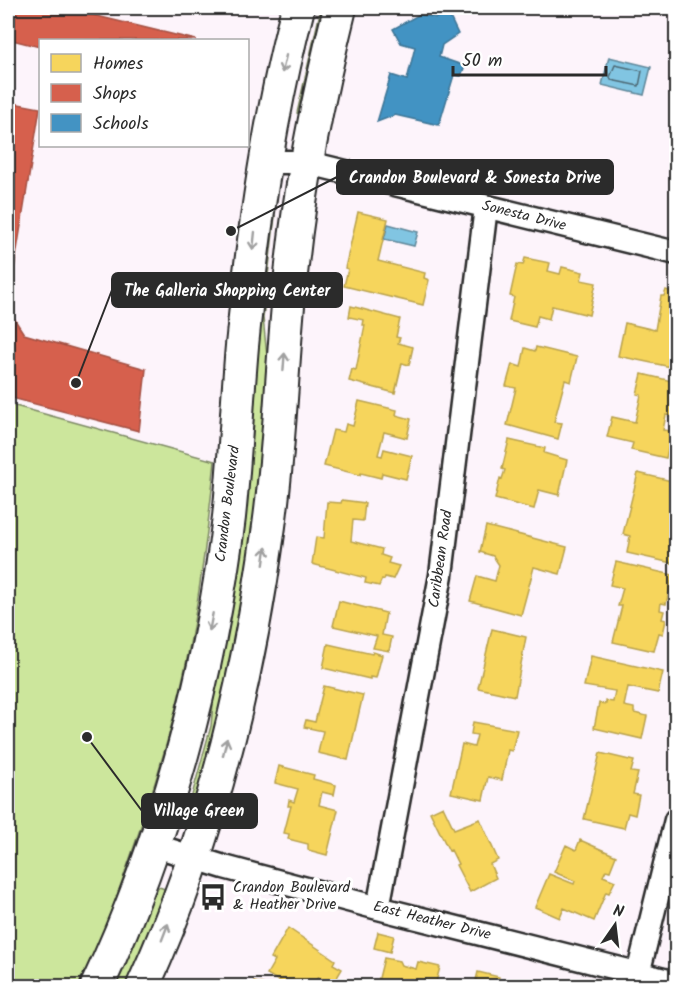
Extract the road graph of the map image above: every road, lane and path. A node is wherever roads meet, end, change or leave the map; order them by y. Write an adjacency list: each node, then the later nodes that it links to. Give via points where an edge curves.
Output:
1 (298, 8): 3 (main road, Crandon Boulevard, one-way to 3)
2 (340, 8): 4 (main road)
3 (265, 162): 4 (street, Sonesta Drive); 8 (main road, Crandon Boulevard, one-way to 8, via 217,592 201,675)
4 (305, 162): 5 (street, Sonesta Drive); 9 (main road, one-way to 4, via 245,668 259,594 270,524)
5 (486, 207): 6 (street, Sonesta Drive); 10 (street, Caribbean Road, via 441,575)
6 (676, 253)
7 (676, 820): 11 (street)
8 (153, 845): 9 (street, East Heather Drive); 13 (main road, Crandon Boulevard)
9 (193, 858): 10 (street, East Heather Drive); 14 (main road, one-way to 9)
10 (378, 908): 11 (street, East Heather Drive)
11 (638, 974): 12 (street, East Heather Drive)
12 (676, 983)
13 (97, 987)
14 (142, 987)

